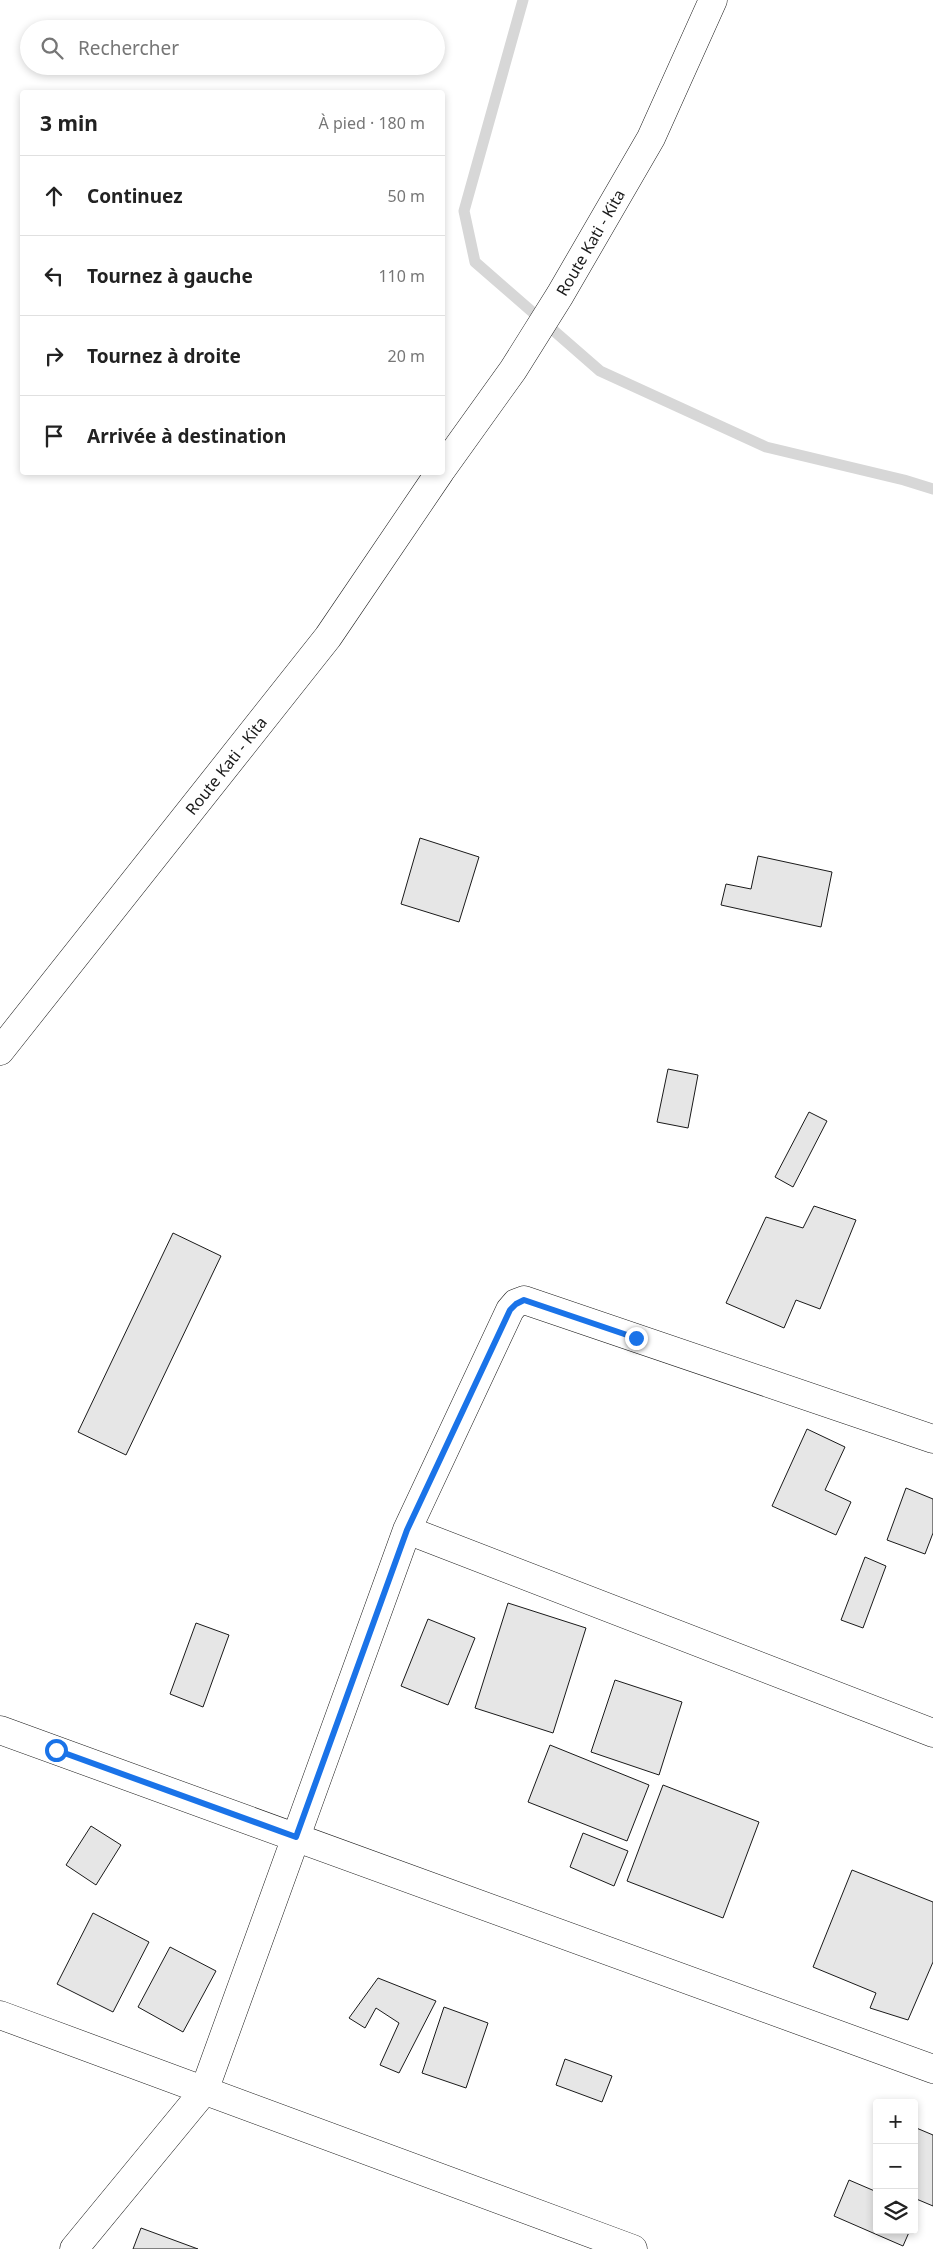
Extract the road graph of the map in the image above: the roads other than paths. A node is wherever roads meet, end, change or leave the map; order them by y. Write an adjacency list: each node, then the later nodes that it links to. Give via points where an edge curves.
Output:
1 (713, 0): 2 (street, Route Kati - Kita, via 651,138 513,370)
2 (445, 465)
3 (438, 475): 4 (street, Route Kati - Kita, via 328,637)
4 (0, 1051)
5 (933, 1439): 6 (street, via 524,1300 510,1310)
6 (407, 1530): 8 (street); 9 (street)
7 (0, 1730): 9 (street)
8 (933, 1733)
9 (296, 1837): 11 (street); 12 (street)
10 (0, 2016): 12 (street)
11 (933, 2068)
12 (204, 2091): 13 (street); 14 (street)
13 (74, 2249)
14 (633, 2249)

